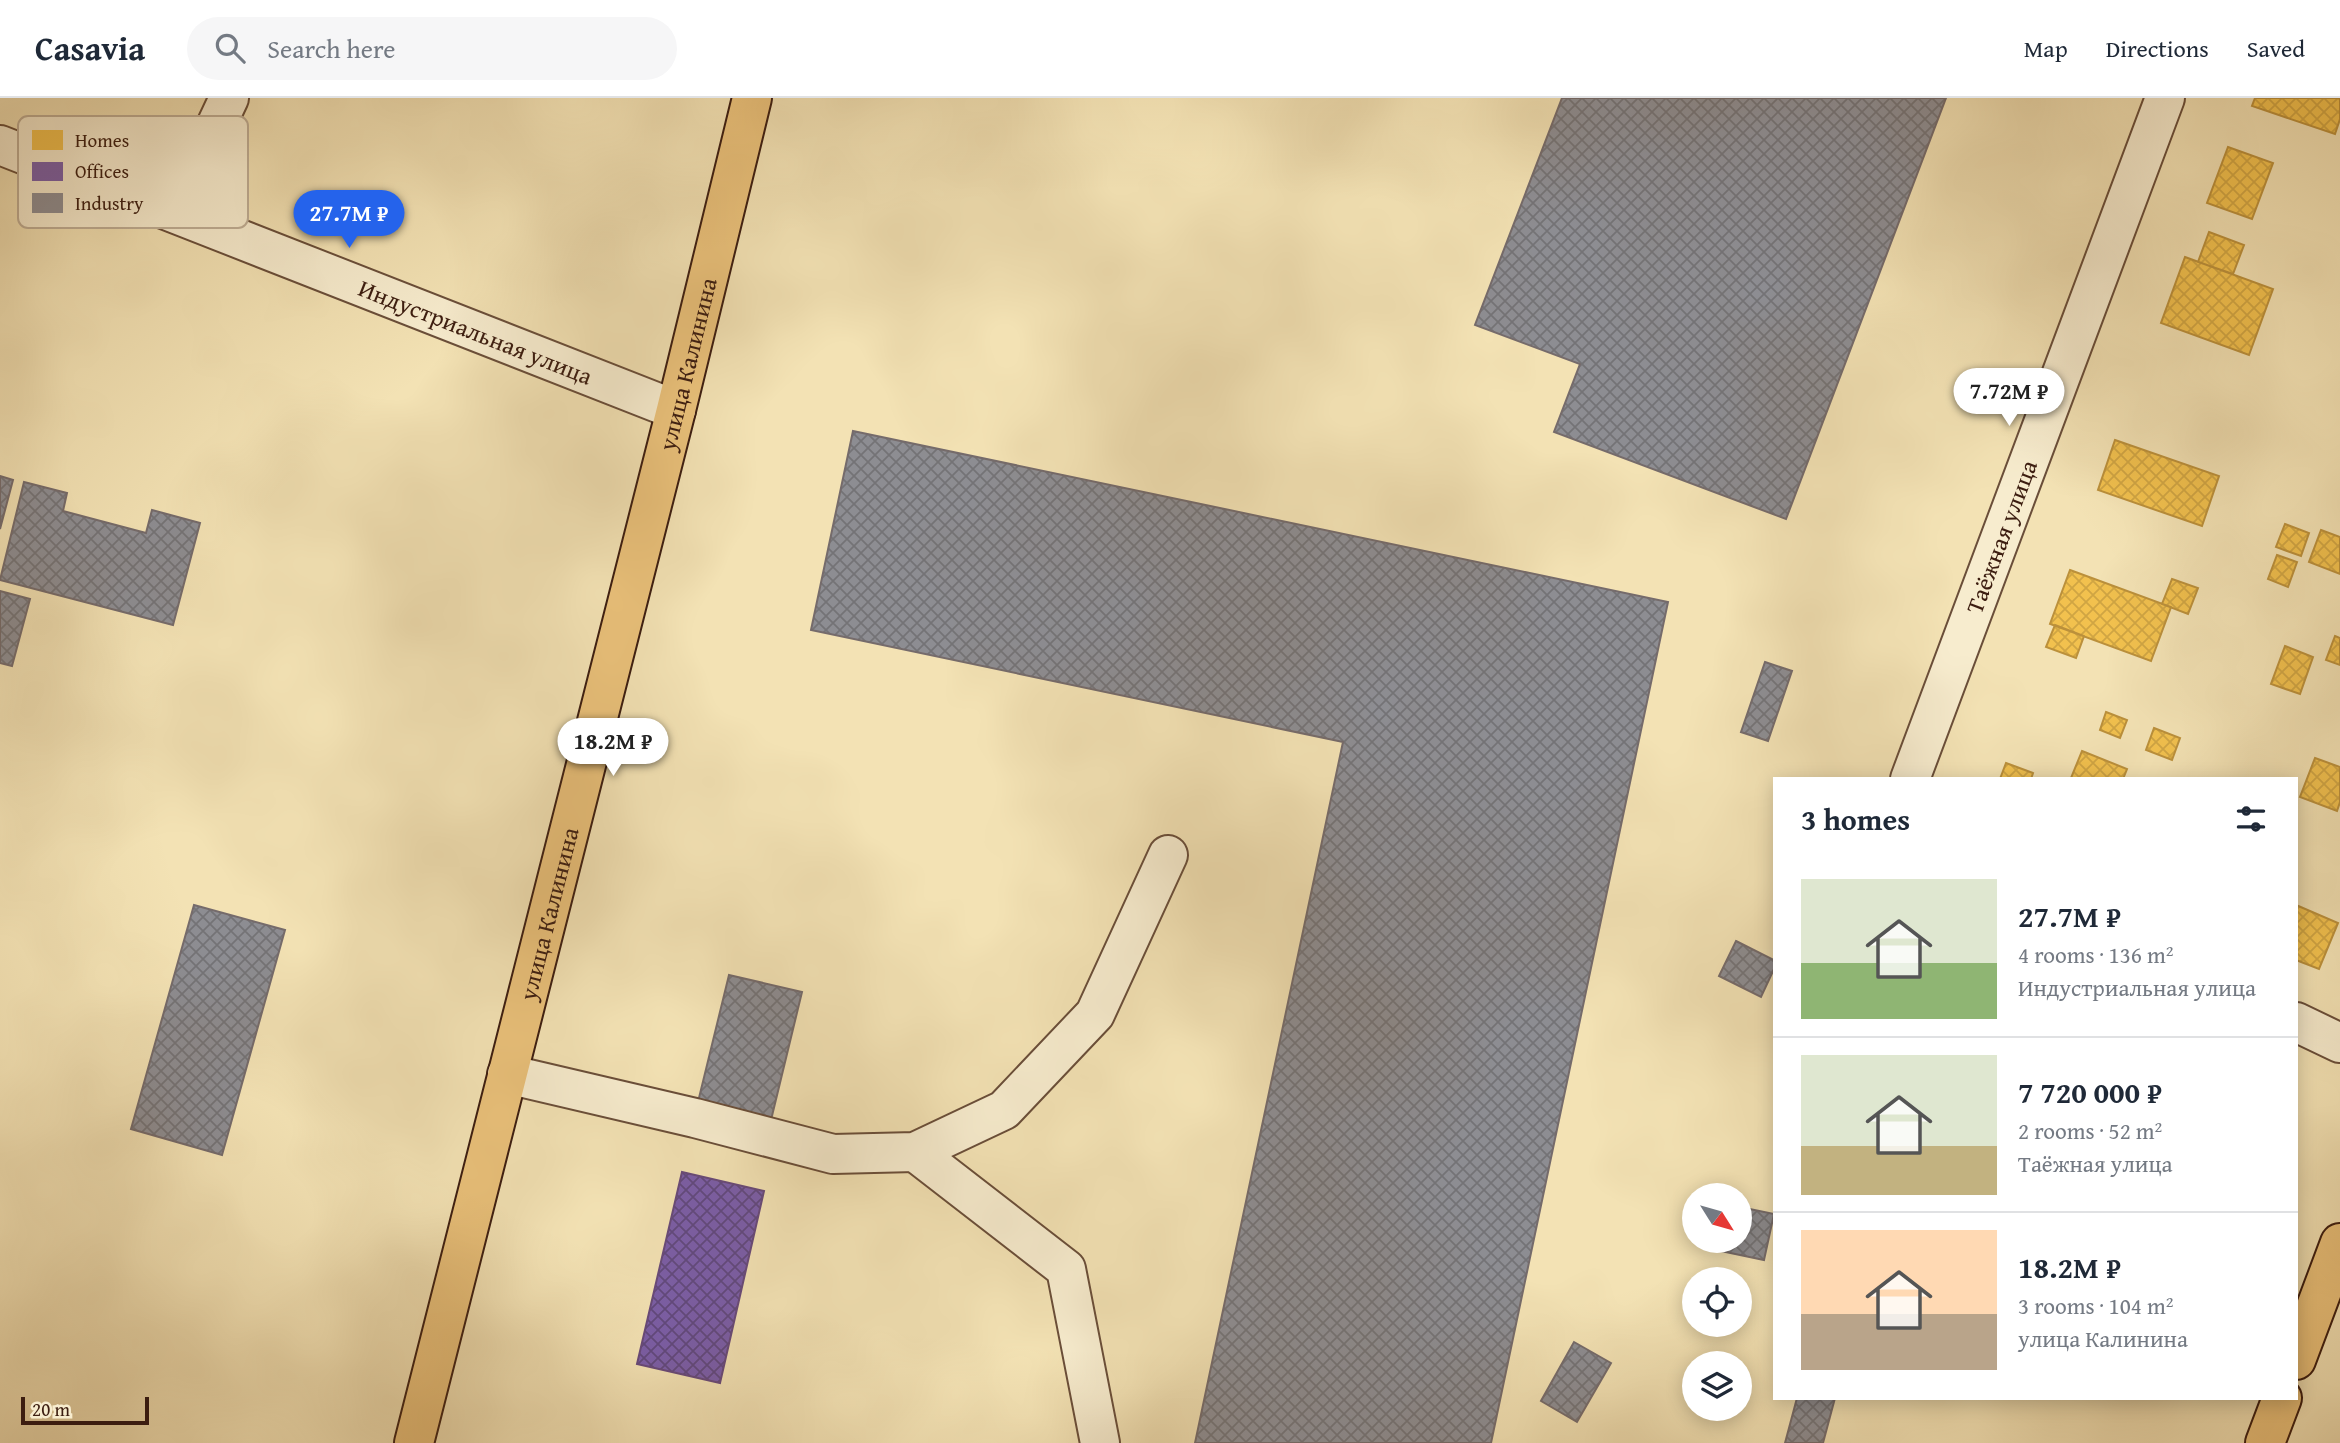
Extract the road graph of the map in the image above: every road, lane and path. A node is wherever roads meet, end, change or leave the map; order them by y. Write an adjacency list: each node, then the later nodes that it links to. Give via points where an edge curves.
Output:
1 (229, 98): 4 (street)
2 (752, 98): 8 (main road, улица Калинина)
3 (2165, 98): 9 (street, Таёжная улица)
4 (221, 116)
5 (0, 145): 6 (street, Индустриальная улица)
6 (18, 152)
7 (213, 228): 8 (street, Индустриальная улица)
8 (676, 411): 13 (main road, улица Калинина)
9 (1911, 777)
10 (1168, 855): 14 (street, via 1095,1014 1004,1111)
11 (2298, 1023): 12 (street)
12 (2340, 1043)
13 (507, 1074): 14 (street, via 832,1154); 18 (main road, улица Калинина)
14 (915, 1152): 19 (street, via 1066,1269)
15 (2340, 1242): 16 (main road)
16 (2298, 1355)
17 (2281, 1400): 20 (main road)
18 (414, 1443)
19 (1100, 1443)
20 (2265, 1443)

